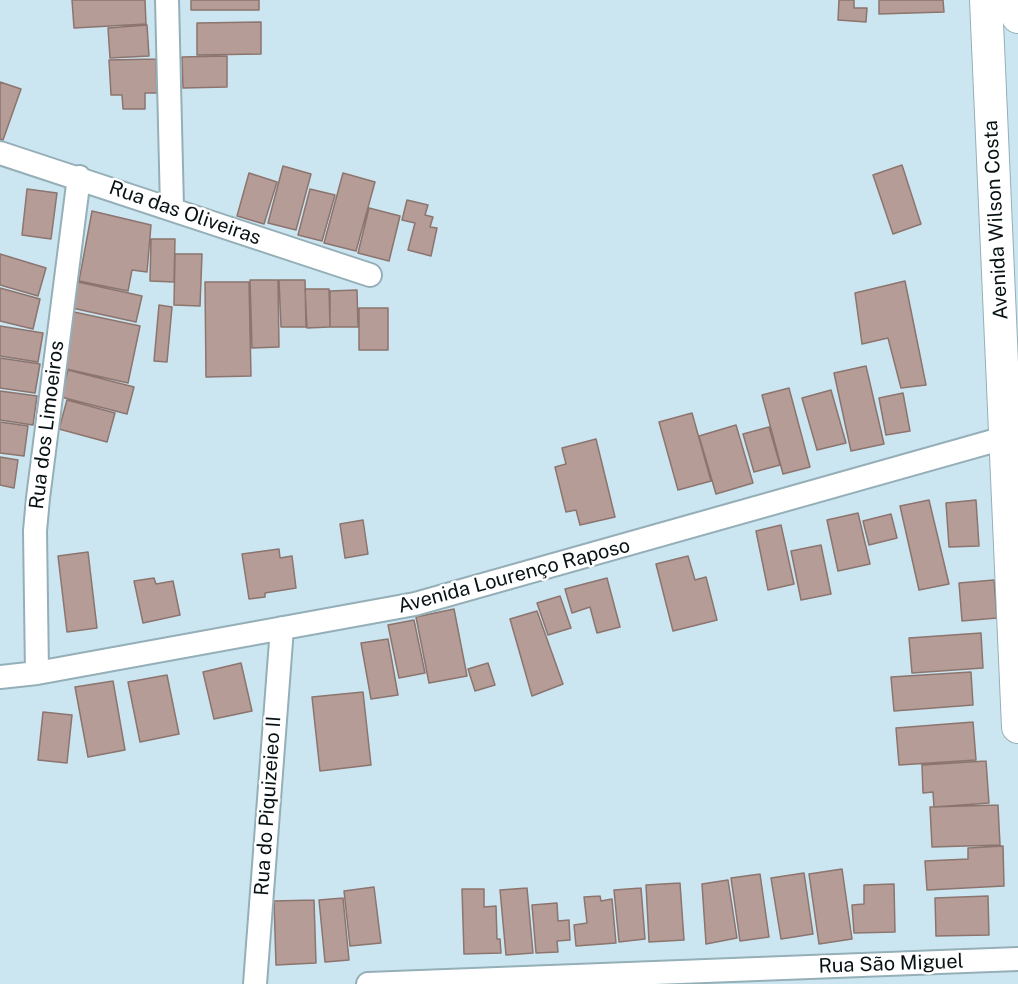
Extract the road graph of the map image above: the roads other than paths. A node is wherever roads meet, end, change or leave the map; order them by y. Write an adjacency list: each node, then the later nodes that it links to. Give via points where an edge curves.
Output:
1 (167, 0): 7 (street)
2 (986, 0): 9 (street, Avenida Wilson Costa)
3 (1017, 0): 4 (street)
4 (1018, 17)
5 (0, 153): 6 (street, Rua das Oliveiras)
6 (79, 177): 7 (street, Rua das Oliveiras); 11 (street, Rua dos Limoeiros, via 35,531)
7 (172, 208): 8 (street, Rua das Oliveiras)
8 (370, 275)
9 (1012, 436): 10 (street, Avenida Lourenço Raposo, via 457,594 382,612); 13 (street, Avenida Wilson Costa)
10 (282, 628): 11 (street, Avenida Lourenço Raposo); 16 (street, Rua do Piquizeieo II)
11 (37, 673): 12 (street, Avenida Lourenço Raposo)
12 (0, 677)
13 (1018, 727)
14 (1018, 959): 15 (street, Rua São Miguel)
15 (633, 979): 17 (street, Rua São Miguel)
16 (255, 984)
17 (368, 984)

